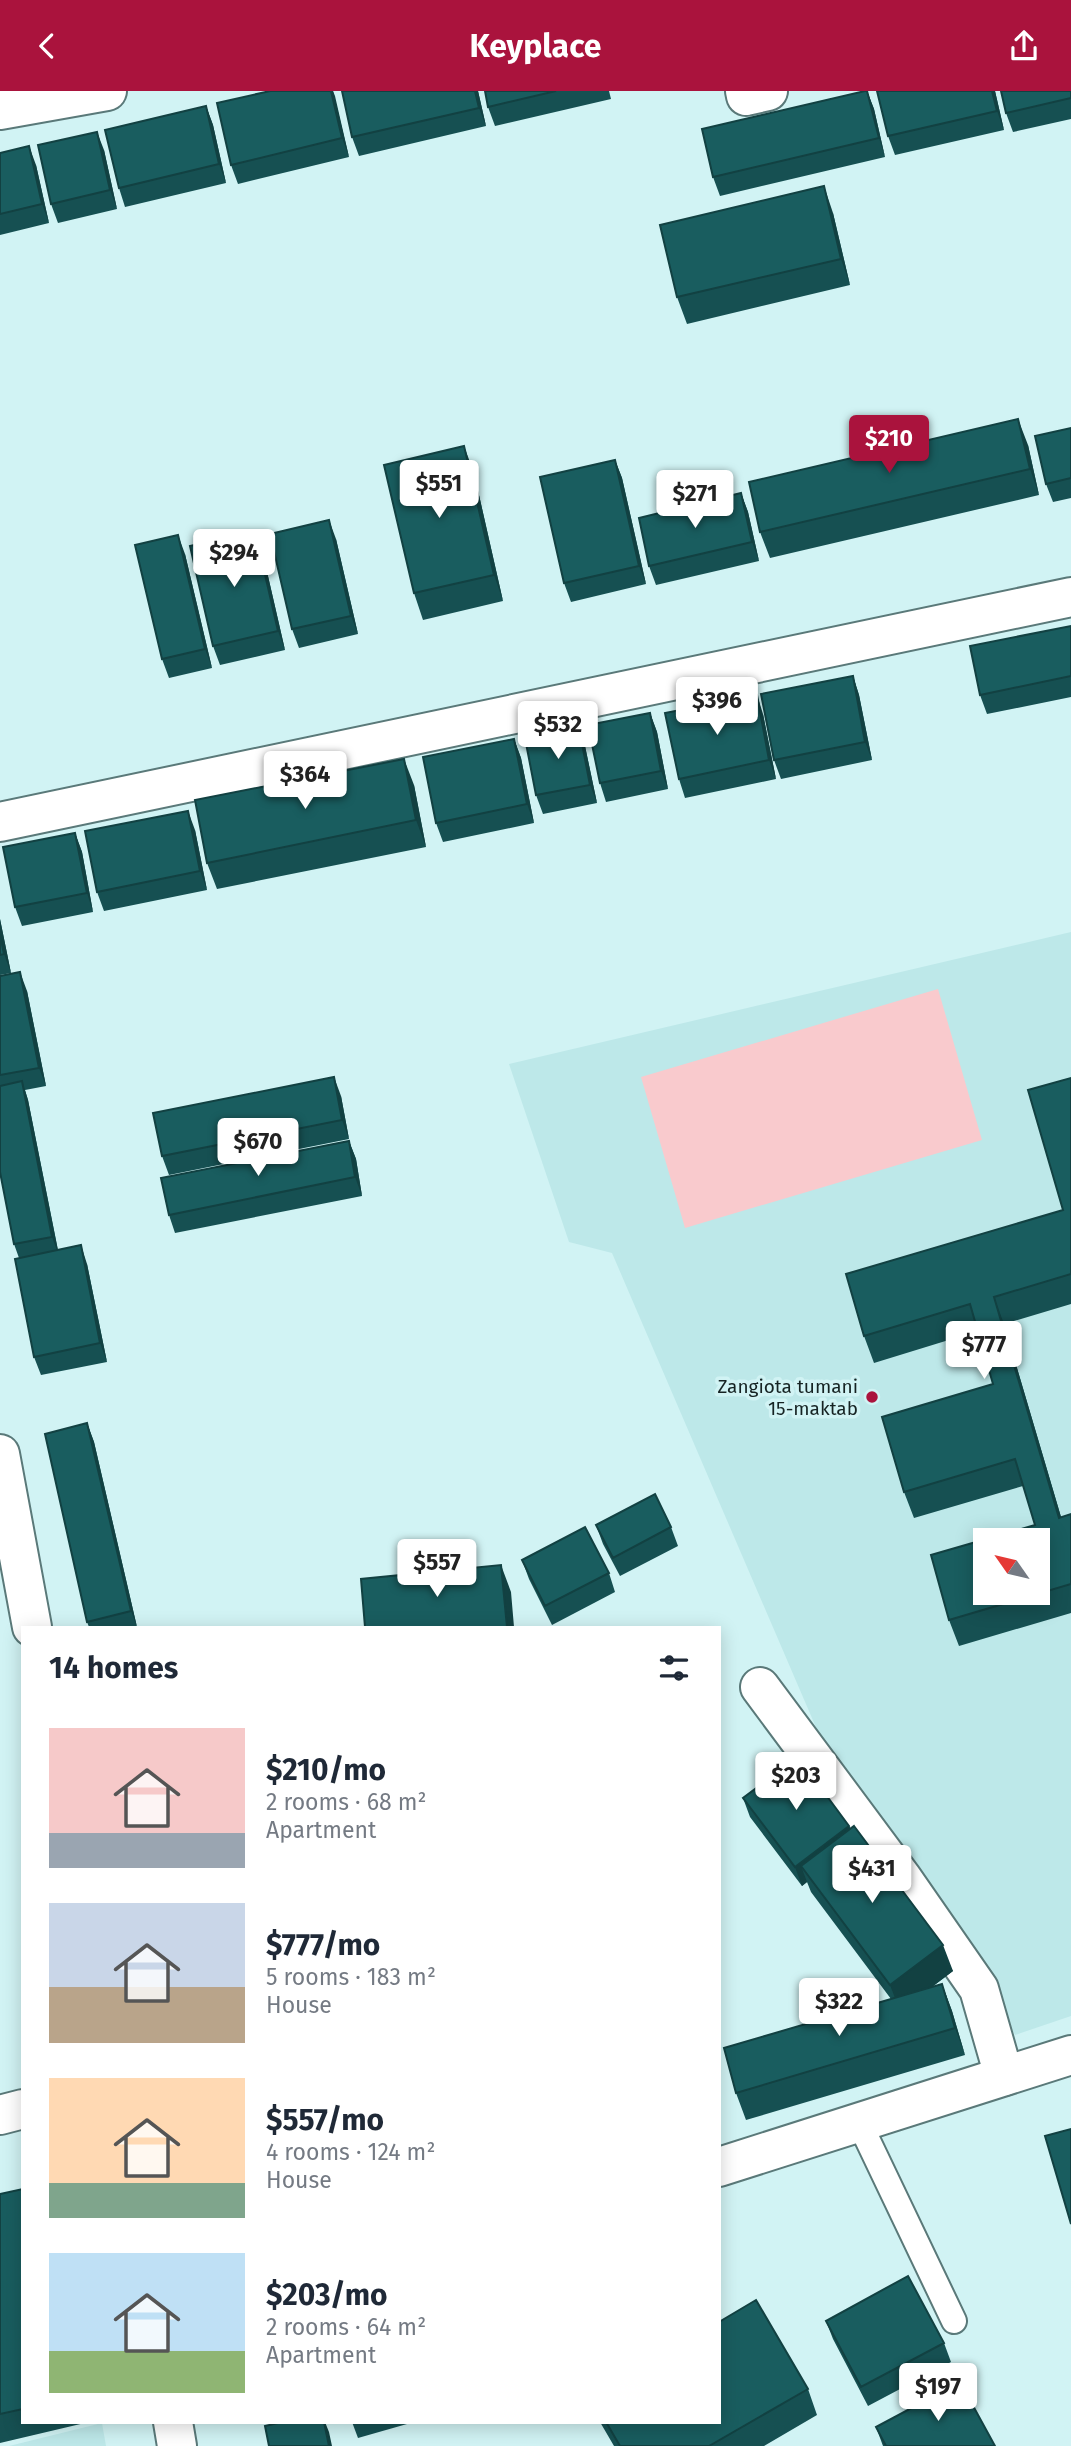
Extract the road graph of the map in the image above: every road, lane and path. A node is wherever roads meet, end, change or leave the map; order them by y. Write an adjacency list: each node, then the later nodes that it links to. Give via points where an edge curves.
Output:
1 (107, 91): 4 (street)
2 (745, 91): 3 (street, via 747,96)
3 (768, 91)
4 (0, 110)
5 (1071, 597): 6 (street)
6 (0, 823)
7 (0, 1454): 8 (street)
8 (32, 1626)
9 (760, 1687): 11 (street, via 979,1989)
10 (1071, 2055): 11 (street)
11 (1004, 2076): 14 (street)
12 (21, 2110): 13 (street)
13 (0, 2115)
14 (859, 2122): 15 (street); 16 (lane)
15 (721, 2166)
16 (954, 2321)
17 (173, 2424): 18 (street)
18 (177, 2446)

